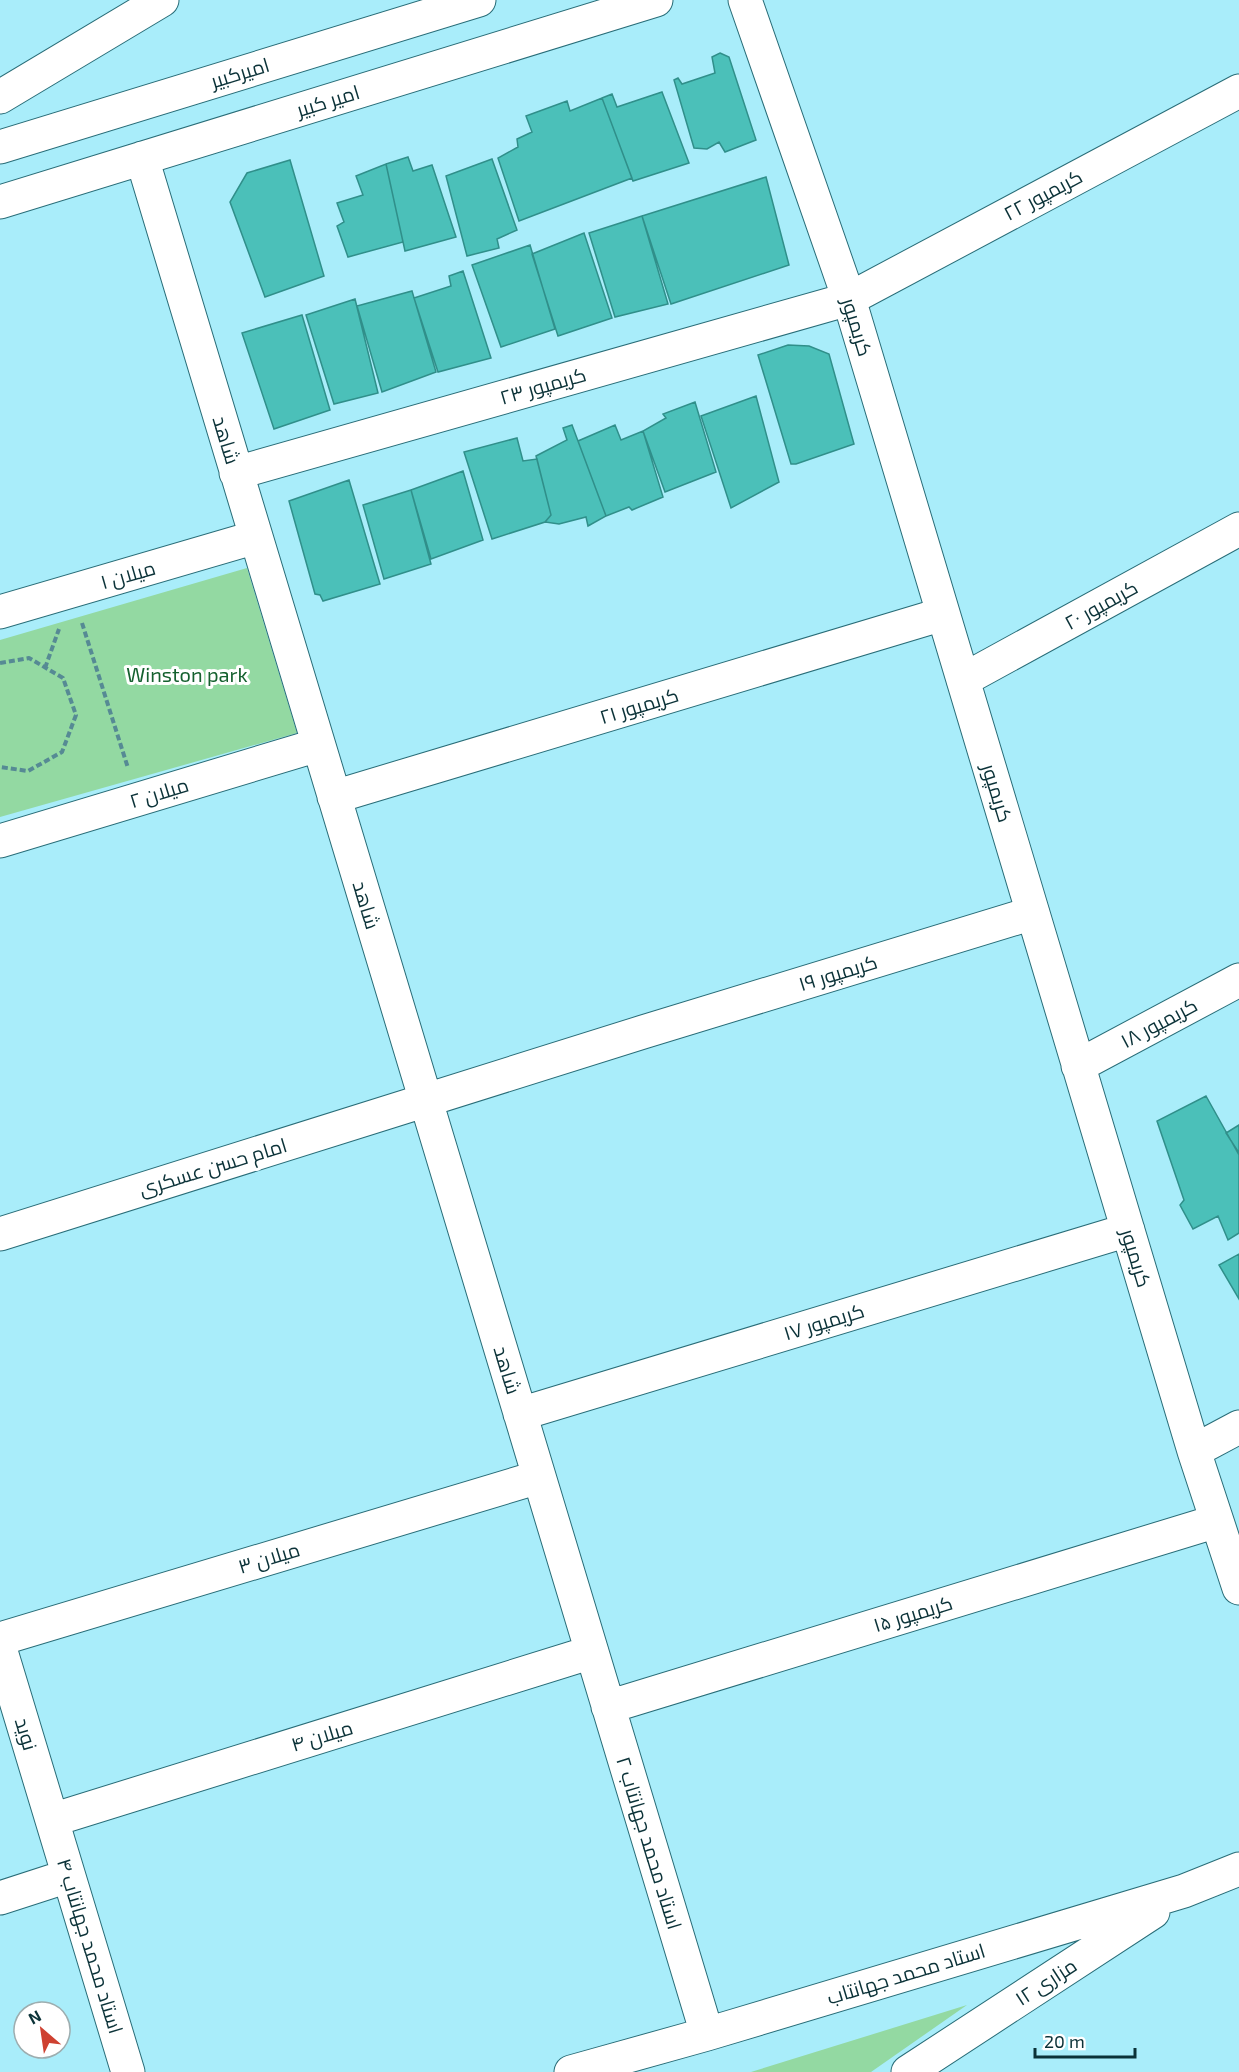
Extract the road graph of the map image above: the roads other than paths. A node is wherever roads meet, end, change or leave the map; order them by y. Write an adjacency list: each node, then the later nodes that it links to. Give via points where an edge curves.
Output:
1 (162, 0): 6 (street)
2 (479, 0): 7 (street, امیرکبیر)
3 (656, 0): 8 (street, امیر کبیر)
4 (745, 0): 10 (street, کریمپور)
5 (1238, 91): 10 (street, کریمپور ۲۲)
6 (0, 97)
7 (0, 147)
8 (142, 158): 9 (street, امیر کبیر); 11 (street, شاهد)
9 (0, 202)
10 (849, 299): 11 (street, کریمپور ۲۳); 15 (street, کریمپور)
11 (236, 473): 13 (street, شاهد)
12 (1239, 529): 16 (street, کریمپور ۲۰)
13 (256, 537): 14 (street, میلان ۱); 17 (street, شاهد)
14 (0, 612)
15 (943, 614): 16 (street, کریمپور); 18 (street, کریمپور ۲۱)
16 (963, 680): 20 (street, کریمپور)
17 (318, 746): 18 (street, شاهد); 19 (street, میلان ۲)
18 (334, 797): 23 (street, شاهد)
19 (0, 841)
20 (1033, 913): 22 (street, کریمپور); 23 (street, کریمپور ۱۹)
21 (1239, 980): 22 (street, کریمپور ۱۸)
22 (1078, 1066): 24 (street, کریمپور)
23 (425, 1100): 25 (street, امام حسن عسکری); 26 (street, شاهد)
24 (1128, 1230): 26 (street, کریمپور ۱۷); 28 (street, کریمپور)
25 (0, 1234)
26 (520, 1414): 29 (street, شاهد)
27 (1239, 1427): 28 (street)
28 (1194, 1451): 30 (street, کریمپور)
29 (539, 1477): 32 (street, میلان ۳); 34 (street, شاهد)
30 (1217, 1521): 31 (street, کریمپور); 35 (street, کریمپور ۱۵)
31 (1239, 1588)
32 (0, 1639)
33 (0, 1648): 36 (street, نوید)
34 (592, 1652): 35 (street, استاد محمد جهانتاب ۲); 36 (street, میلان ۴)
35 (608, 1707): 41 (street, استاد محمد جهانتاب ۲)
36 (52, 1820): 38 (street, استاد محمد جهانتاب ۴)
37 (1239, 1869): 39 (street, استاد محمد جهانتاب)
38 (68, 1876): 40 (street); 42 (street, استاد محمد جهانتاب ۴)
39 (1184, 1892): 41 (street, استاد محمد جهانتاب); 44 (street, مزاری ۱۲)
40 (0, 1898)
41 (707, 2034): 43 (street, استاد محمد جهانتاب)
42 (129, 2072)
43 (571, 2072)
44 (908, 2072)

